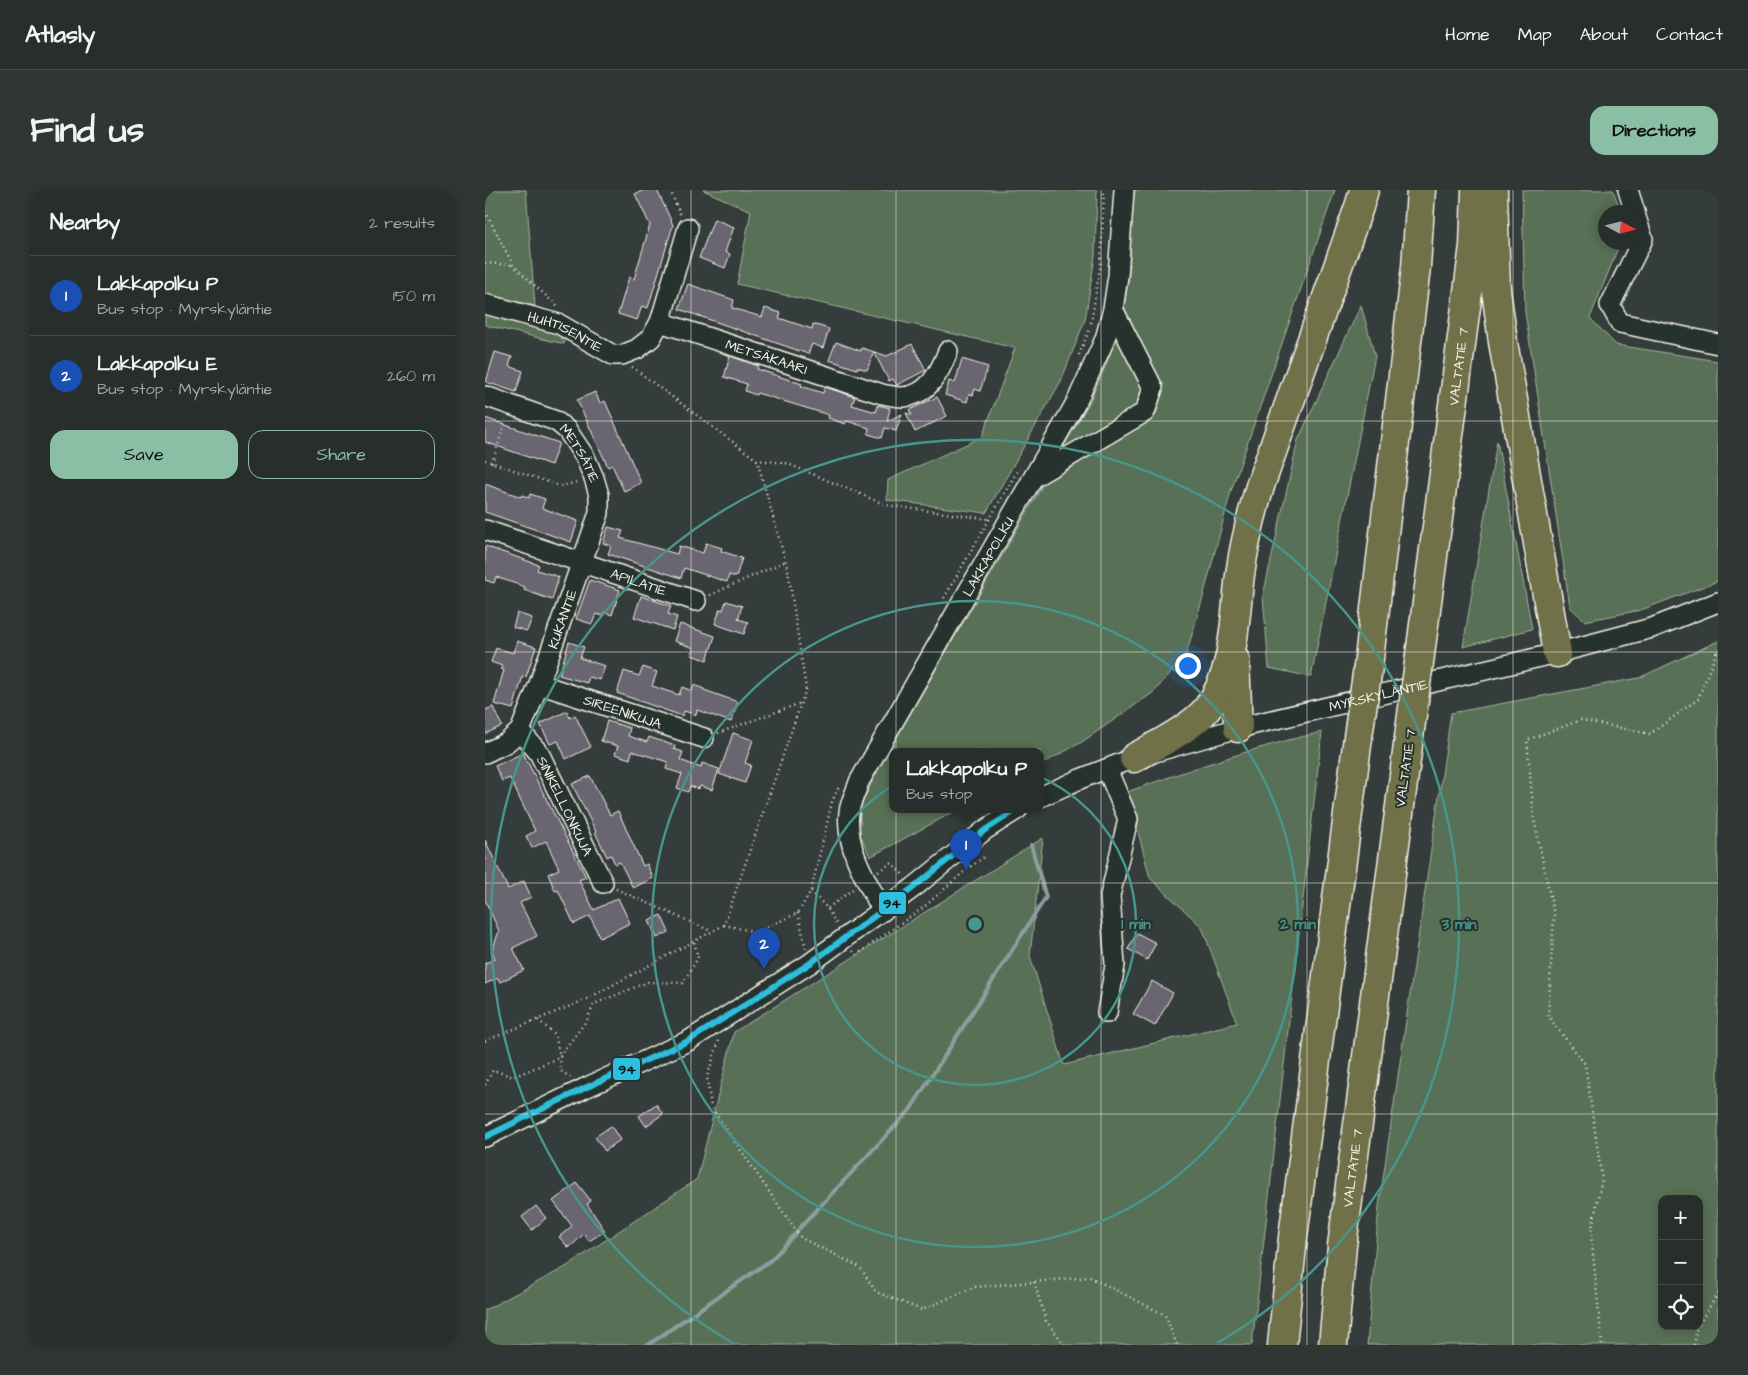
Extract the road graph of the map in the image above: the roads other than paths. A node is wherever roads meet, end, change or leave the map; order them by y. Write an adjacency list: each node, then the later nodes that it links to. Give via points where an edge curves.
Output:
1 (1124, 190): 11 (street, LAKKAPOLKU)
2 (1364, 190): 21 (highway, via 1261,483 1246,539)
3 (1421, 190): 36 (highway, bridge, via 1416,267)
4 (1475, 190): 37 (highway, VALTATIE 7, bridge, via 1474,246 1342,1246)
5 (1493, 190): 22 (highway, via 1496,290 1503,342)
6 (1628, 190): 7 (street)
7 (1632, 205)
8 (688, 228): 12 (street)
9 (1637, 250): 13 (street, via 1610,304 1620,323)
10 (485, 304): 12 (street, HUHTISENTIE, via 559,324 608,352 622,355 637,350 651,338)
11 (1113, 309): 16 (street, LAKKAPOLKU, via 1105,339 1077,401); 16 (street, via 1153,388 1145,412)
12 (660, 322): 14 (street, METSÄKAARI, via 882,394 902,397 915,394 929,385)
13 (1718, 344)
14 (948, 351)
15 (485, 396): 18 (street, METSÄTIE, via 556,421 567,430 585,457 595,478 599,513)
16 (1026, 473): 33 (street, LAKKAPOLKU, via 859,782 849,811 849,841)
17 (485, 530): 18 (street)
18 (581, 562): 19 (street, APILATIE); 23 (street, KUKANTIE)
19 (696, 601)
20 (1718, 602): 22 (street, MYRSKYLÄNTIE, via 1651,628)
21 (1234, 634): 24 (highway); 28 (highway, via 1223,683 1206,711 1185,728)
22 (1557, 653): 24 (street, MYRSKYLÄNTIE)
23 (539, 684): 25 (street, KUKANTIE); 26 (street, SIREENIKUJA)
24 (1238, 728): 28 (street, MYRSKYLÄNTIE)
25 (520, 731): 27 (street, via 506,743); 32 (street, SINIKELLONKUJA, via 539,753)
26 (704, 738)
27 (485, 753)
28 (1134, 758): 29 (street, MYRSKYLÄNTIE)
29 (1107, 769): 30 (street, MYRSKYLÄNTIE); 34 (street, via 1128,819 1110,896 1115,965)
30 (1044, 795)
31 (1012, 813): 33 (street, via 985,830)
32 (603, 883)
33 (883, 911): 35 (street, via 809,964 688,1041)
34 (1107, 1013)
35 (485, 1137)
36 (1282, 1345)
37 (1333, 1345)

